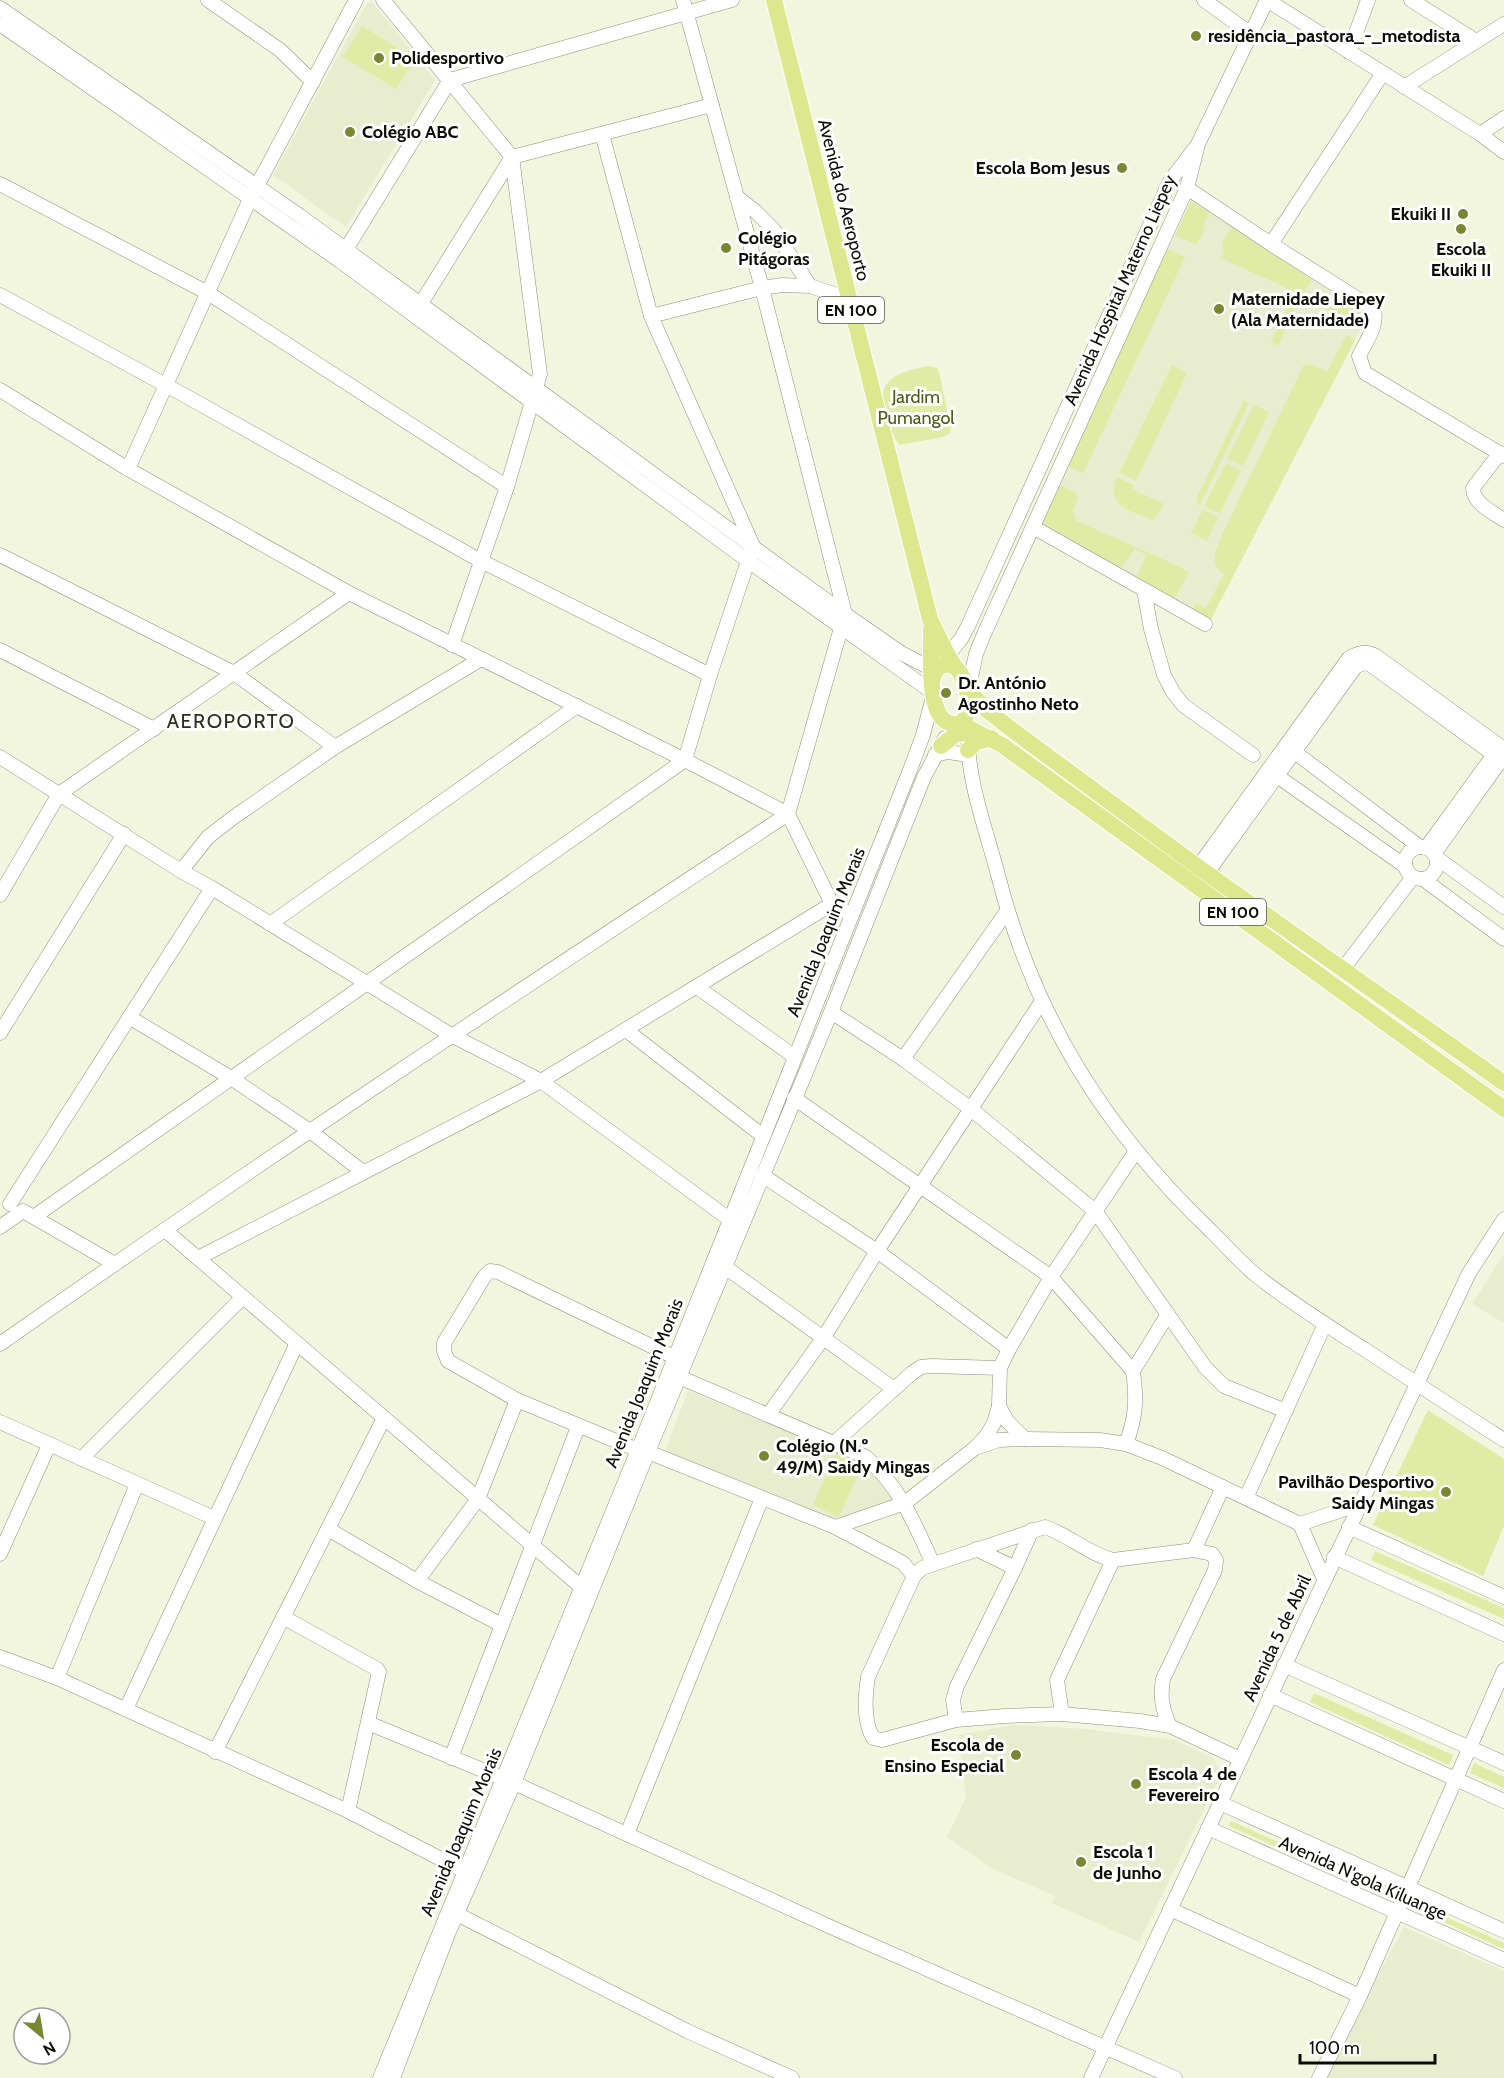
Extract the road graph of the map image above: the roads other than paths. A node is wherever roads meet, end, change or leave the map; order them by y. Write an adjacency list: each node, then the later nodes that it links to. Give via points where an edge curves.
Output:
1 (208, 0): 19 (street, via 280,50)
2 (356, 0): 19 (street)
3 (383, 0): 18 (street)
4 (732, 0): 10 (street)
5 (774, 0): 38 (main road, Avenida do Aeroporto / EN 100)
6 (1204, 0): 14 (street)
7 (1267, 0): 14 (street); 16 (street)
8 (1368, 0): 16 (street)
9 (1411, 0): 15 (street)
10 (684, 7): 18 (street); 21 (street)
11 (0, 8): 30 (street)
12 (0, 24): 30 (street)
13 (1504, 24): 15 (street)
14 (1251, 34): 25 (street)
15 (1476, 42): 20 (street)
16 (1349, 52): 17 (street)
17 (1383, 73): 20 (street); 32 (street)
18 (450, 80): 27 (street); 33 (street)
19 (313, 82): 30 (street)
20 (1404, 87): 24 (street)
21 (712, 105): 23 (street); 31 (street)
22 (1504, 118): 24 (street)
23 (602, 134): 27 (street); 40 (street)
24 (1480, 134): 26 (street)
25 (1198, 144): 29 (street, Avenida Hospital Materno Liepey); 46 (street, Avenida Hospital Materno Liepey, via 1170,181)
26 (1504, 152)
27 (512, 157): 39 (street); 42 (street, via 540,374)
28 (0, 183): 36 (street)
29 (1187, 188): 32 (street); 48 (street, Avenida Hospital Materno Liepey)
30 (254, 194): 33 (street, via 300,216); 36 (street); 44 (street)
31 (737, 197): 34 (street, via 774,230); 35 (street)
32 (1271, 244): 45 (street, via 1374,309 1374,327 1359,356 1365,373)
33 (345, 251): 39 (street)
34 (810, 286): 35 (street); 38 (street)
35 (762, 288): 40 (street); 58 (street)
36 (208, 293): 41 (street); 49 (street)
37 (0, 295): 41 (street)
38 (849, 299): 65 (main road, Avenida do Aeroporto / EN 100, via 930,619)
39 (420, 304): 42 (street)
40 (651, 316): 52 (street)
41 (166, 385): 47 (street); 55 (street)
42 (536, 388): 44 (street); 52 (street)
43 (0, 390): 47 (street)
44 (533, 403): 49 (street); 54 (street)
45 (1502, 455): 50 (street, via 1473,492 1476,500)
46 (1042, 462): 48 (street); 65 (street, Avenida Hospital Materno Liepey, via 968,626)
47 (128, 469): 57 (street)
48 (1059, 471): 51 (street, Avenida Hospital Materno Liepey)
49 (507, 487): 55 (street)
50 (1504, 520)
51 (1033, 528): 56 (street); 66 (street, Avenida Hospital Materno Liepey, via 976,654)
52 (753, 546): 54 (street); 58 (street)
53 (0, 555): 63 (street)
54 (747, 560): 58 (street); 64 (street)
55 (482, 561): 60 (street); 64 (street)
56 (1144, 590): 59 (street); 75 (street, via 1150,629 1173,692 1183,705)
57 (349, 593): 60 (street); 63 (street)
58 (843, 620): 65 (street); 65 (street); 80 (street)
59 (1206, 624)
60 (452, 645): 62 (street)
61 (0, 650): 69 (street)
62 (481, 659): 67 (street); 70 (street)
63 (234, 673): 69 (street); 70 (street)
64 (710, 675): 77 (street)
65 (938, 675): 66 (main road, EN 100, via 962,674); 68 (main road, EN 100, via 941,717 948,723); 92 (street, Avenida Joaquim Morais, via 923,735)
66 (968, 690): 68 (main road, EN 100); 83 (main road, EN 100, via 1011,729)
67 (577, 706): 77 (street); 93 (street)
68 (968, 727): 72 (main road); 73 (street); 73 (main road, via 975,742); 111 (main road, EN 100)
69 (154, 729): 79 (street)
70 (335, 747): 84 (street, via 208,837)
71 (1290, 748): 74 (street, via 1367,652); 78 (street); 82 (street)
72 (938, 750): 73 (street); 99 (street, Avenida Joaquim Morais)
73 (965, 752): 91 (street)
74 (1502, 753): 82 (street)
75 (1253, 755)
76 (0, 757): 79 (street)
77 (685, 760): 80 (street); 96 (street)
78 (1272, 773): 83 (street); 85 (street)
79 (59, 794): 81 (street); 86 (street)
80 (788, 814): 89 (street); 103 (street)
81 (124, 834): 84 (street); 102 (street)
82 (1429, 852): 85 (street, via 1436,870 1433,874); 85 (street, via 1410,851 1405,861); 90 (street)
83 (1202, 870): 95 (main road, EN 100)
84 (181, 871): 87 (street)
85 (1414, 874): 94 (street); 95 (street)
86 (5, 876): 88 (street)
87 (212, 888): 93 (street); 100 (street)
88 (0, 895)
89 (832, 904): 92 (street); 97 (street)
90 (1504, 907)
91 (1007, 911): 98 (street); 105 (street)
92 (852, 915): 104 (street, Avenida Joaquim Morais)
93 (270, 924): 96 (street)
94 (1504, 939)
95 (1342, 970): 108 (main road, EN 100)
96 (368, 984): 103 (street); 106 (street)
97 (697, 987): 101 (street); 104 (street)
98 (1042, 1001): 110 (street); 114 (street, via 1073,1062)
99 (831, 1012): 105 (street); 109 (street, Avenida Joaquim Morais)
100 (129, 1017): 106 (street); 118 (street)
101 (626, 1030): 107 (street); 113 (street)
102 (0, 1033)
103 (451, 1035): 107 (street); 112 (street)
104 (795, 1057): 113 (street, Avenida Joaquim Morais)
105 (903, 1059): 110 (street)
106 (231, 1078): 112 (street); 120 (street)
107 (541, 1081): 115 (street); 121 (street)
108 (1504, 1083)
109 (794, 1098): 116 (street, Avenida Joaquim Morais); 117 (street)
110 (971, 1109): 117 (street); 119 (street)
111 (1504, 1109)
112 (310, 1131): 115 (street); 124 (street)
113 (762, 1136): 121 (street, Avenida Joaquim Morais)
114 (1136, 1151): 119 (street); 132 (street, via 1186,1208 1256,1275)
115 (363, 1172): 126 (street)
116 (762, 1175): 125 (street); 128 (street, Avenida Joaquim Morais)
117 (919, 1186): 125 (street); 129 (street)
118 (5, 1201): 120 (street)
119 (1095, 1211): 129 (street); 131 (street)
120 (29, 1213): 123 (street); 127 (street)
121 (729, 1219): 137 (street, Avenida Joaquim Morais)
122 (1504, 1219): 141 (street, Avenida 5 de Abril, via 1469,1273)
123 (0, 1227)
124 (165, 1230): 126 (street); 127 (street)
125 (877, 1251): 133 (street); 136 (street)
126 (198, 1258): 130 (street)
127 (115, 1264): 135 (street)
128 (725, 1267): 133 (street); 140 (street, Avenida Joaquim Morais)
129 (1051, 1278): 136 (street); 139 (street)
130 (243, 1297): 134 (street); 157 (street)
131 (1168, 1314): 139 (street); 145 (street, via 1205,1367 1224,1386)
132 (1325, 1324): 141 (street); 145 (street)
133 (824, 1337): 142 (street); 146 (street)
134 (297, 1343): 147 (street); 165 (street)
135 (0, 1344)
136 (1009, 1349): 138 (street)
137 (674, 1357): 143 (street, via 490,1271 444,1343 444,1352 448,1360); 156 (street, Avenida Joaquim Morais)
138 (1000, 1368): 142 (street, via 921,1367); 144 (street)
139 (1133, 1371): 154 (street, via 1137,1398)
140 (679, 1377): 146 (street); 156 (street, Avenida Joaquim Morais)
141 (1416, 1383): 151 (street); 164 (street, Avenida 5 de Abril)
142 (894, 1389): 152 (street)
143 (517, 1400): 149 (street); 162 (street)
144 (999, 1406): 150 (street); 155 (street, via 994,1423)
145 (1286, 1411): 161 (street)
146 (768, 1415): 152 (street)
147 (384, 1418): 162 (street); 169 (street)
148 (0, 1422): 153 (street)
149 (578, 1427): 156 (street); 171 (street)
150 (1025, 1439): 154 (street); 155 (street, via 999,1440)
151 (1504, 1440)
152 (835, 1442): 163 (street, via 879,1468)
153 (49, 1444): 157 (street); 174 (street)
154 (1126, 1444): 159 (street)
155 (975, 1448): 163 (street)
156 (643, 1451): 160 (street); 182 (street, Avenida Joaquim Morais); 203 (street, Avenida Joaquim Morais)
157 (81, 1459): 158 (street)
158 (137, 1484): 165 (street); 190 (street)
159 (1223, 1487): 161 (street); 173 (street)
160 (762, 1498): 167 (street); 208 (street)
161 (1246, 1498): 166 (street)
162 (478, 1499): 171 (street); 181 (street)
163 (905, 1503): 167 (street); 177 (street)
164 (1360, 1504): 166 (street); 168 (street, Avenida 5 de Abril)
165 (214, 1518): 192 (street)
166 (1300, 1524): 180 (street)
167 (835, 1527): 179 (street, via 903,1563)
168 (1349, 1527): 175 (street, Avenida 5 de Abril); 183 (street)
169 (328, 1529): 181 (street); 184 (street)
170 (1032, 1530): 172 (street); 176 (street, via 1056,1530 1100,1557); 178 (street)
171 (533, 1545): 182 (street); 185 (street)
172 (976, 1549): 177 (street); 178 (street)
173 (1194, 1550): 176 (street); 196 (street, via 1212,1554 1215,1569 1163,1679 1162,1710)
174 (0, 1554)
175 (1334, 1557): 180 (street, Avenida 5 de Abril); 186 (street)
176 (1113, 1560): 193 (street, via 1057,1680)
177 (933, 1564): 179 (street)
178 (1015, 1568): 194 (street, via 957,1686 953,1700)
179 (914, 1576): 194 (street, via 868,1677 868,1730 873,1738 882,1740)
180 (1324, 1579): 188 (street, Avenida 5 de Abril)
181 (417, 1581): 185 (street)
182 (580, 1586): 203 (street, Avenida Joaquim Morais)
183 (1504, 1597)
184 (284, 1617): 195 (street, via 377,1669); 198 (street)
185 (502, 1625): 199 (street)
186 (1504, 1634)
187 (0, 1657): 190 (street)
188 (1284, 1665): 191 (street, Avenida 5 de Abril); 197 (street)
189 (1504, 1670): 197 (street)
190 (57, 1678): 192 (street)
191 (1270, 1695): 200 (street, Avenida 5 de Abril); 202 (street)
192 (126, 1709): 198 (street)
193 (1062, 1714): 194 (street); 196 (street)
194 (956, 1720)
195 (368, 1723): 199 (street); 206 (street)
196 (1170, 1726): 200 (street)
197 (1470, 1748): 201 (street); 202 (street)
198 (215, 1752): 206 (street)
199 (451, 1758): 203 (street)
200 (1240, 1759): 205 (street, Avenida 5 de Abril)
201 (1504, 1763)
202 (1456, 1779): 204 (street); 210 (street)
203 (509, 1782): 208 (street); 209 (street, Avenida Joaquim Morais); 213 (street, Avenida Joaquim Morais)
204 (1504, 1801)
205 (1220, 1803): 207 (street, Avenida 5 de Abril); 210 (street, Avenida N'gola Kiluange)
206 (348, 1811): 209 (street)
207 (1208, 1828): 211 (street, Avenida 5 de Abril); 212 (street, Avenida N'gola Kiluange)
208 (627, 1834): 217 (street)
209 (464, 1871): 218 (street, Avenida Joaquim Morais)
210 (1408, 1888): 212 (street); 214 (street, Avenida N'gola Kiluange)
211 (1170, 1910): 216 (street); 217 (street, Avenida 5 de Abril)
212 (1397, 1912): 215 (street, Avenida N'gola Kiluange); 216 (street)
213 (457, 1914): 219 (street, Avenida Joaquim Morais); 220 (street, via 687,2031)
214 (1504, 1931)
215 (1504, 1960)
216 (1360, 1996): 223 (street)
217 (1105, 2048): 221 (street, Avenida 5 de Abril); 222 (street)
218 (380, 2078)
219 (393, 2078)
220 (792, 2078)
221 (1091, 2078)
222 (1175, 2078)
223 (1319, 2078)

